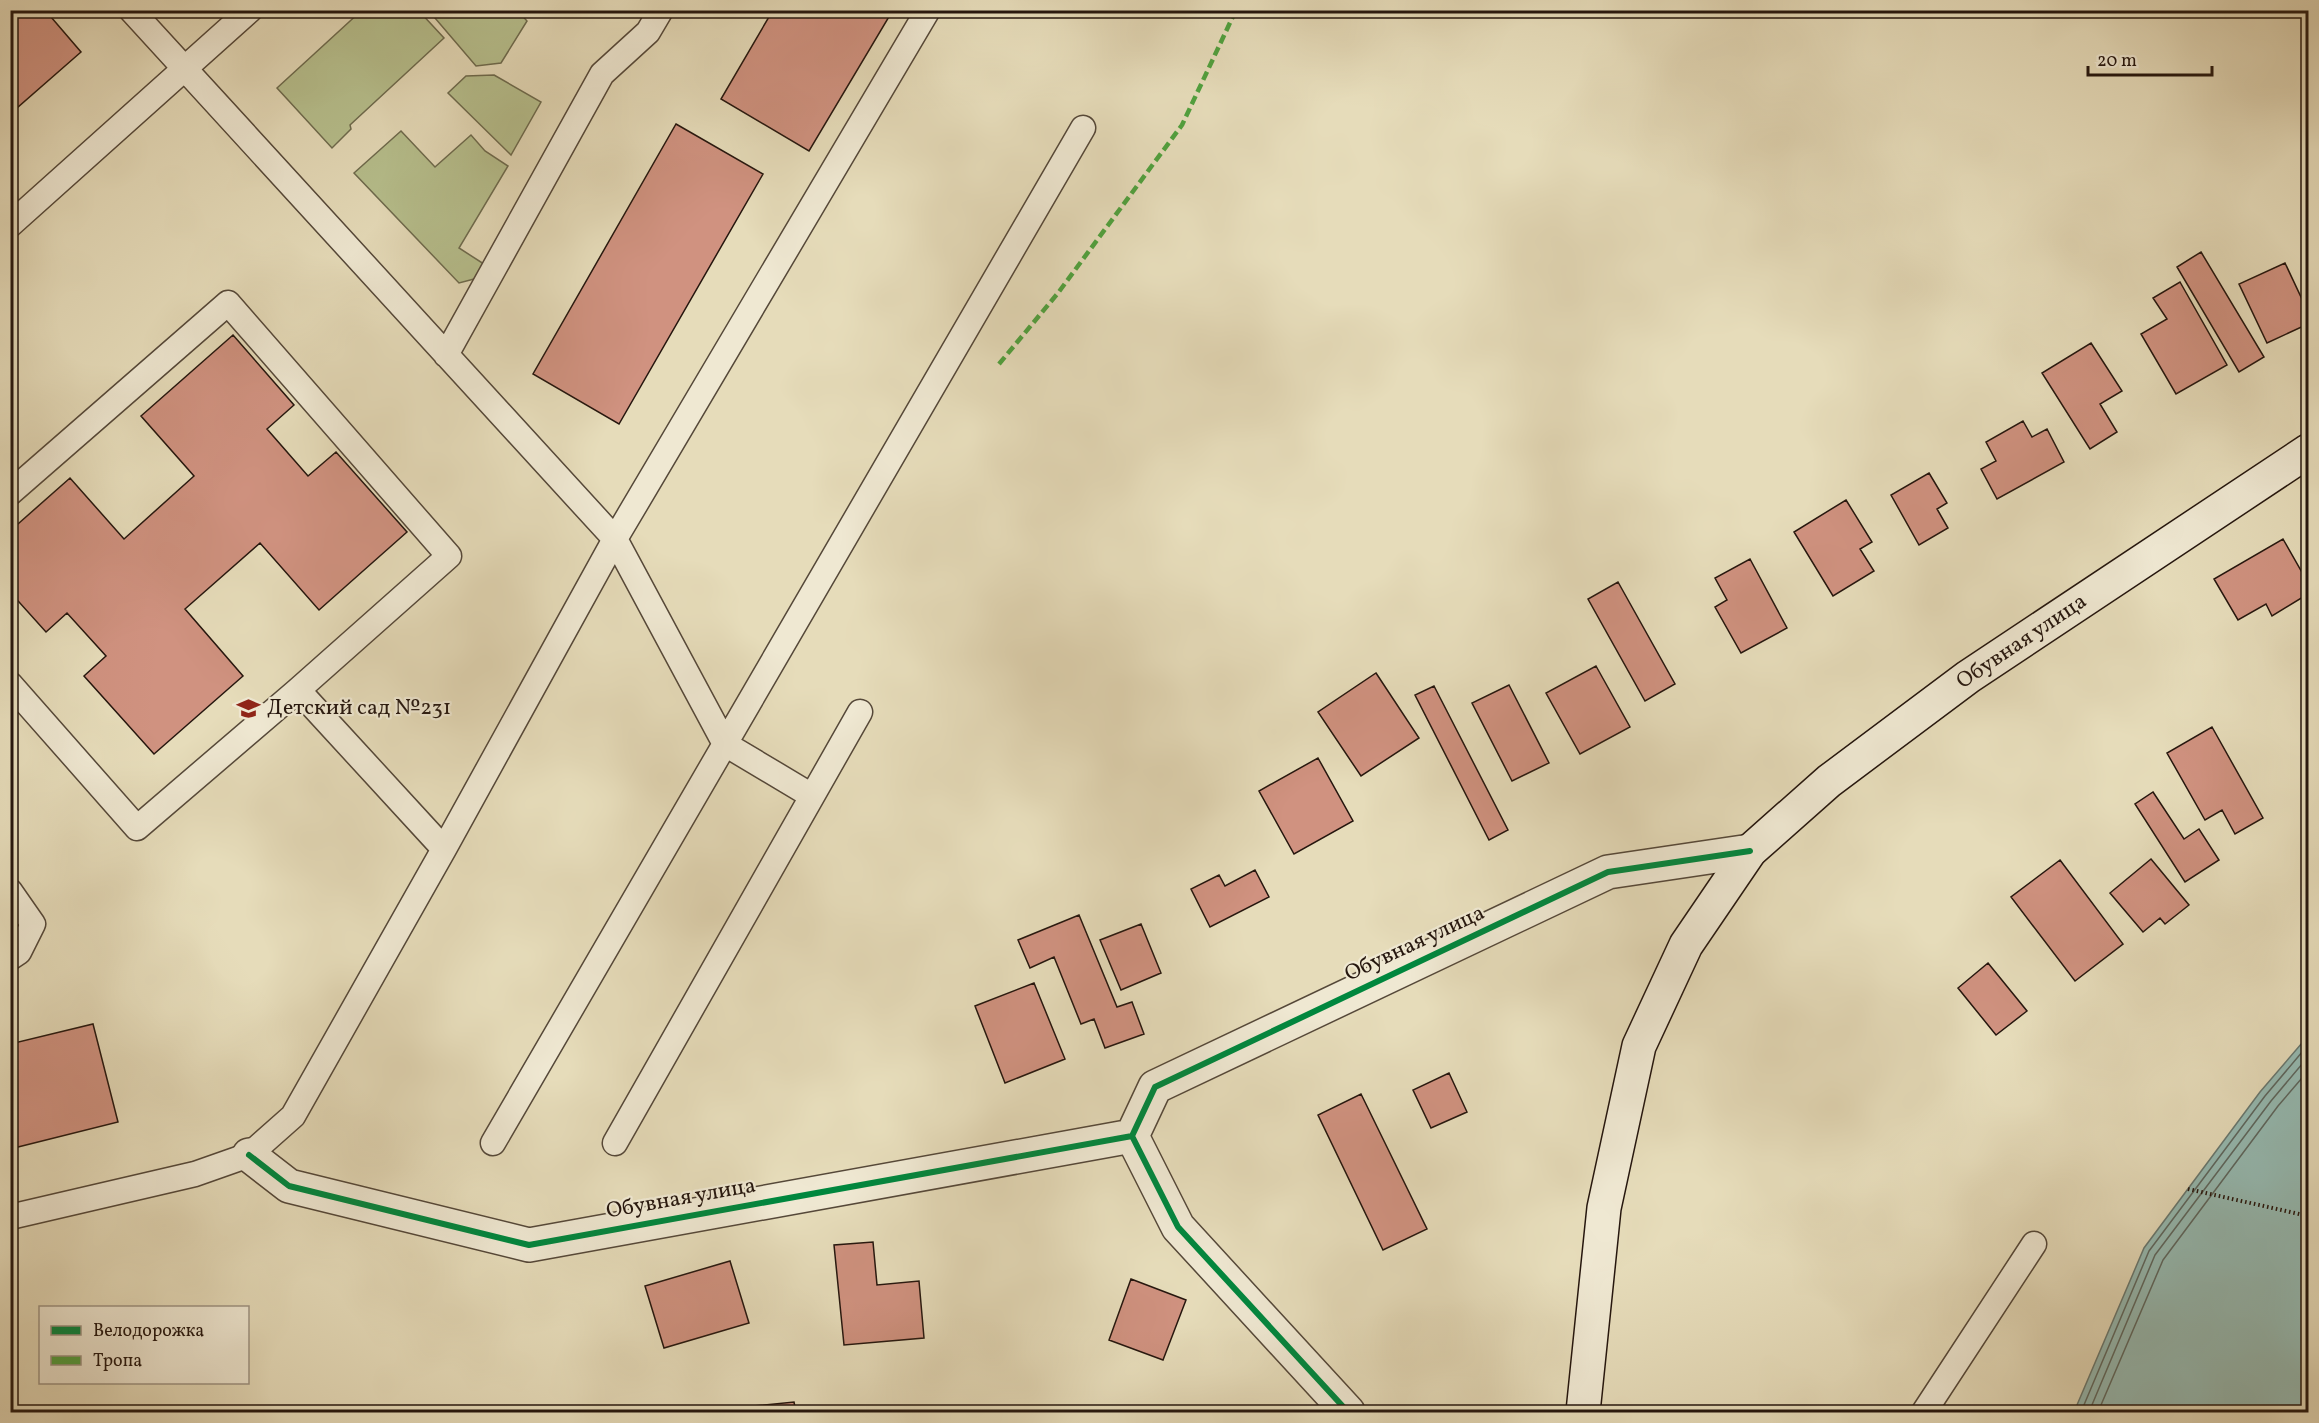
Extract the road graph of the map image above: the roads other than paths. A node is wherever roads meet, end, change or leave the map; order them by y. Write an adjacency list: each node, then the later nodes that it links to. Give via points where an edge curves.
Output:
1 (131, 10): 5 (lane)
2 (250, 10): 5 (lane)
3 (661, 10): 8 (lane, via 648,32 602,74)
4 (928, 10): 11 (lane)
5 (184, 70): 7 (lane); 8 (lane)
6 (1083, 128): 15 (lane)
7 (10, 225)
8 (446, 355): 11 (lane)
9 (2308, 451): 18 (street, Обувная улица, via 1968,677 1828,781)
10 (10, 493): 13 (lane, via 228,303 449,556)
11 (615, 539): 15 (lane); 17 (lane)
12 (10, 684): 13 (lane, via 137,828)
13 (298, 690): 17 (lane)
14 (860, 712): 16 (lane)
15 (725, 744): 16 (lane); 22 (lane)
16 (812, 796): 23 (lane)
17 (444, 849): 24 (lane, via 293,1116)
18 (1750, 851): 21 (street, Обувная улица, via 1608,873 1155,1087); 28 (street, Обувная улица, via 1686,945 1639,1046 1604,1208)
19 (10, 891): 20 (lane, via 33,924 19,952)
20 (10, 958)
21 (1132, 1136): 24 (street, Обувная улица, via 529,1245 289,1186); 27 (street, via 1178,1227)
22 (493, 1143)
23 (615, 1143)
24 (249, 1155): 25 (lane, via 195,1174)
25 (10, 1217)
26 (2034, 1244): 29 (lane)
27 (1348, 1413)
28 (1583, 1413)
29 (1924, 1413)

